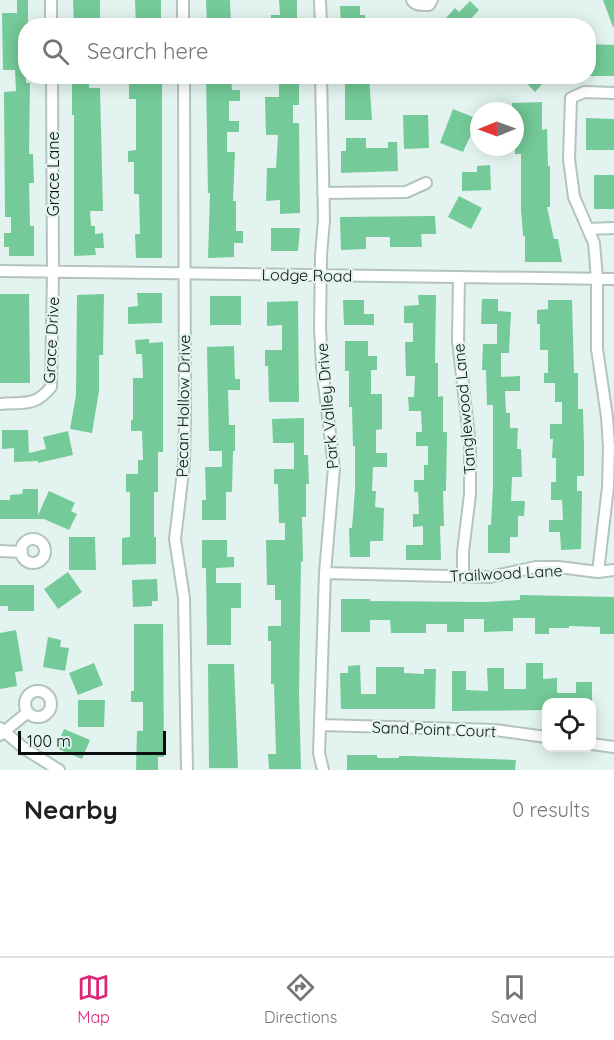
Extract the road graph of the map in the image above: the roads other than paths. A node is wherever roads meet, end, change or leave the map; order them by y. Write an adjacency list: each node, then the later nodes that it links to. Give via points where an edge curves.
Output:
1 (51, 0): 6 (street)
2 (183, 0): 7 (street)
3 (320, 0): 8 (street)
4 (412, 0): 5 (street, via 420,5 429,5)
5 (432, 0)
6 (51, 18)
7 (183, 18)
8 (321, 18)
9 (52, 84): 18 (street, Grace Lane)
10 (184, 84): 19 (street, Pecan Hollow Drive)
11 (321, 84): 14 (street, Park Valley Drive)
12 (614, 93): 16 (street, via 584,93 571,98 569,159 574,197)
13 (426, 183): 14 (street, via 406,192)
14 (323, 194): 20 (street, Park Valley Drive)
15 (614, 228): 16 (street)
16 (588, 229): 22 (street, via 594,243)
17 (0, 271): 18 (street, Lodge Road)
18 (53, 272): 19 (street, Lodge Road); 24 (street, Grace Drive, via 51,387 34,402)
19 (184, 272): 20 (street, Lodge Road); 39 (street, Pecan Hollow Drive, via 184,463 175,538 184,598)
20 (321, 275): 21 (street, Lodge Road); 30 (street, Park Valley Drive, via 322,366 334,468)
21 (459, 277): 22 (street, Lodge Road); 31 (street, Tanglewood Lane, via 458,341 470,446)
22 (597, 279): 23 (street, Lodge Road); 25 (street, via 597,349)
23 (614, 279)
24 (0, 404)
25 (610, 417): 29 (street, via 608,487)
26 (0, 551): 27 (street)
27 (22, 552)
28 (614, 570): 29 (street, Trailwood Lane)
29 (598, 572): 31 (street, Trailwood Lane, via 536,567 490,577)
30 (325, 573): 31 (street, Trailwood Lane); 33 (street, Park Valley Drive)
31 (463, 577)
32 (28, 712): 34 (street)
33 (321, 724): 35 (street, Sand Point Court, via 495,730); 40 (street, Park Valley Drive)
34 (1, 732): 38 (street)
35 (542, 736)
36 (596, 745): 37 (street)
37 (614, 747)
38 (59, 770)
39 (187, 770)
40 (322, 770)

